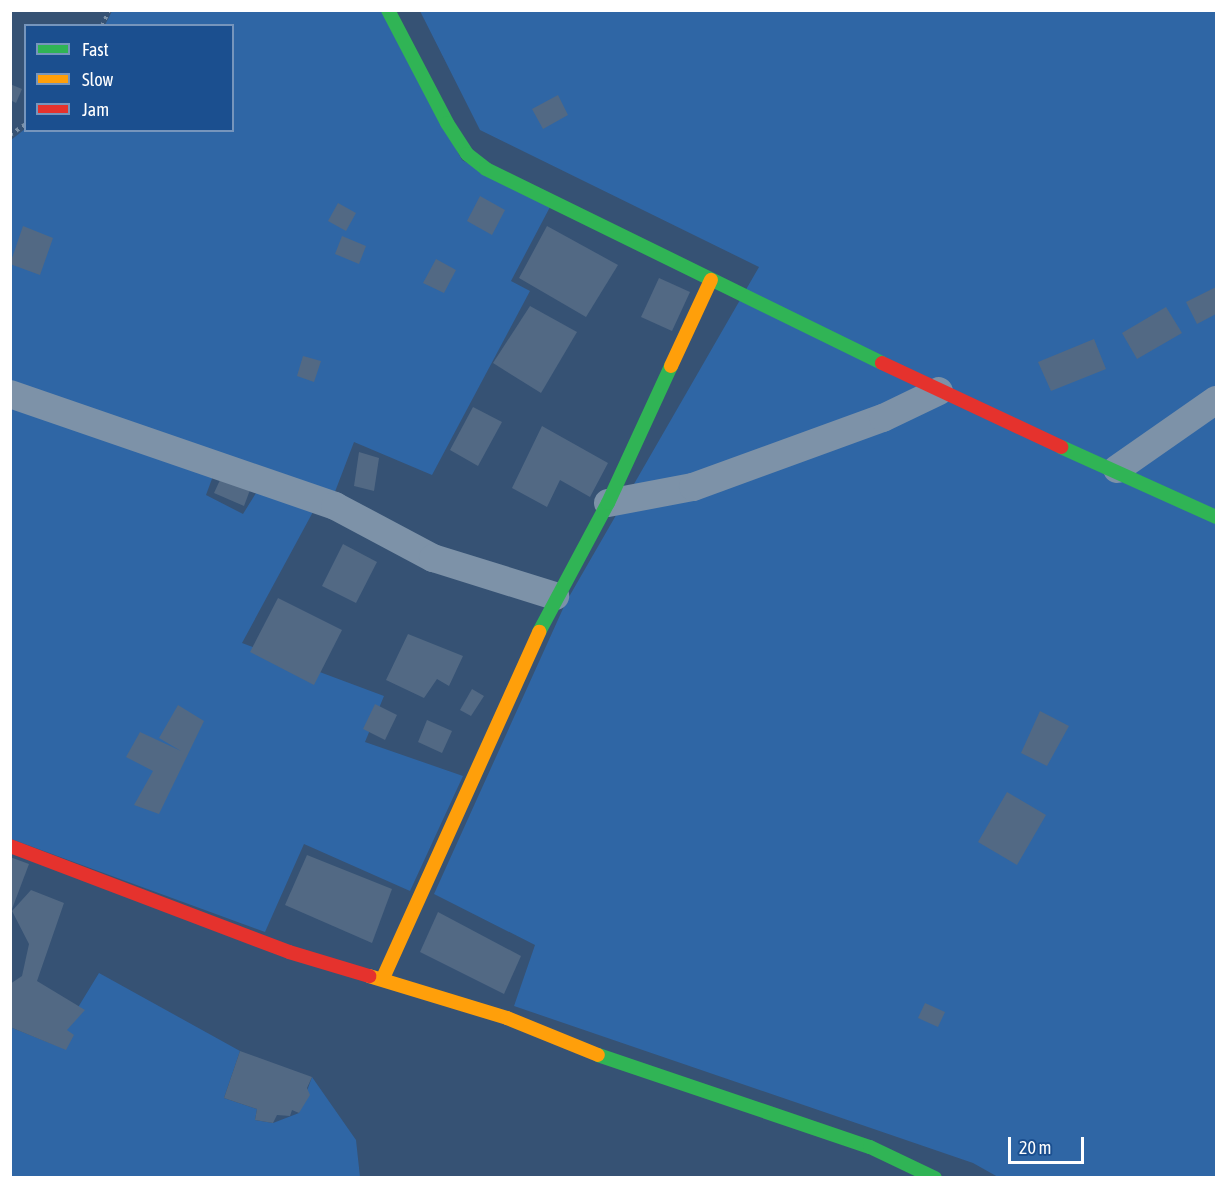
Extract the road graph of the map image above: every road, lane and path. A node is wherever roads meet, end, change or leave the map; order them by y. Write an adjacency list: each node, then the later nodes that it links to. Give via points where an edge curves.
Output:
1 (109, 10): 3 (path)
2 (388, 10): 6 (street, via 429,94 467,154 486,169)
3 (103, 24)
4 (24, 125): 5 (path)
5 (10, 135)
6 (711, 280): 7 (street); 11 (street)
7 (939, 391): 10 (street); 11 (street, via 883,418 693,487)
8 (10, 394): 13 (street, via 335,506 433,558)
9 (1216, 400): 10 (street)
10 (1117, 469): 12 (street)
11 (608, 504): 13 (street)
12 (1216, 517)
13 (555, 596): 15 (street)
14 (10, 846): 15 (street, via 289,952)
15 (383, 978): 16 (street, via 507,1018 636,1070 870,1147)
16 (935, 1178)

